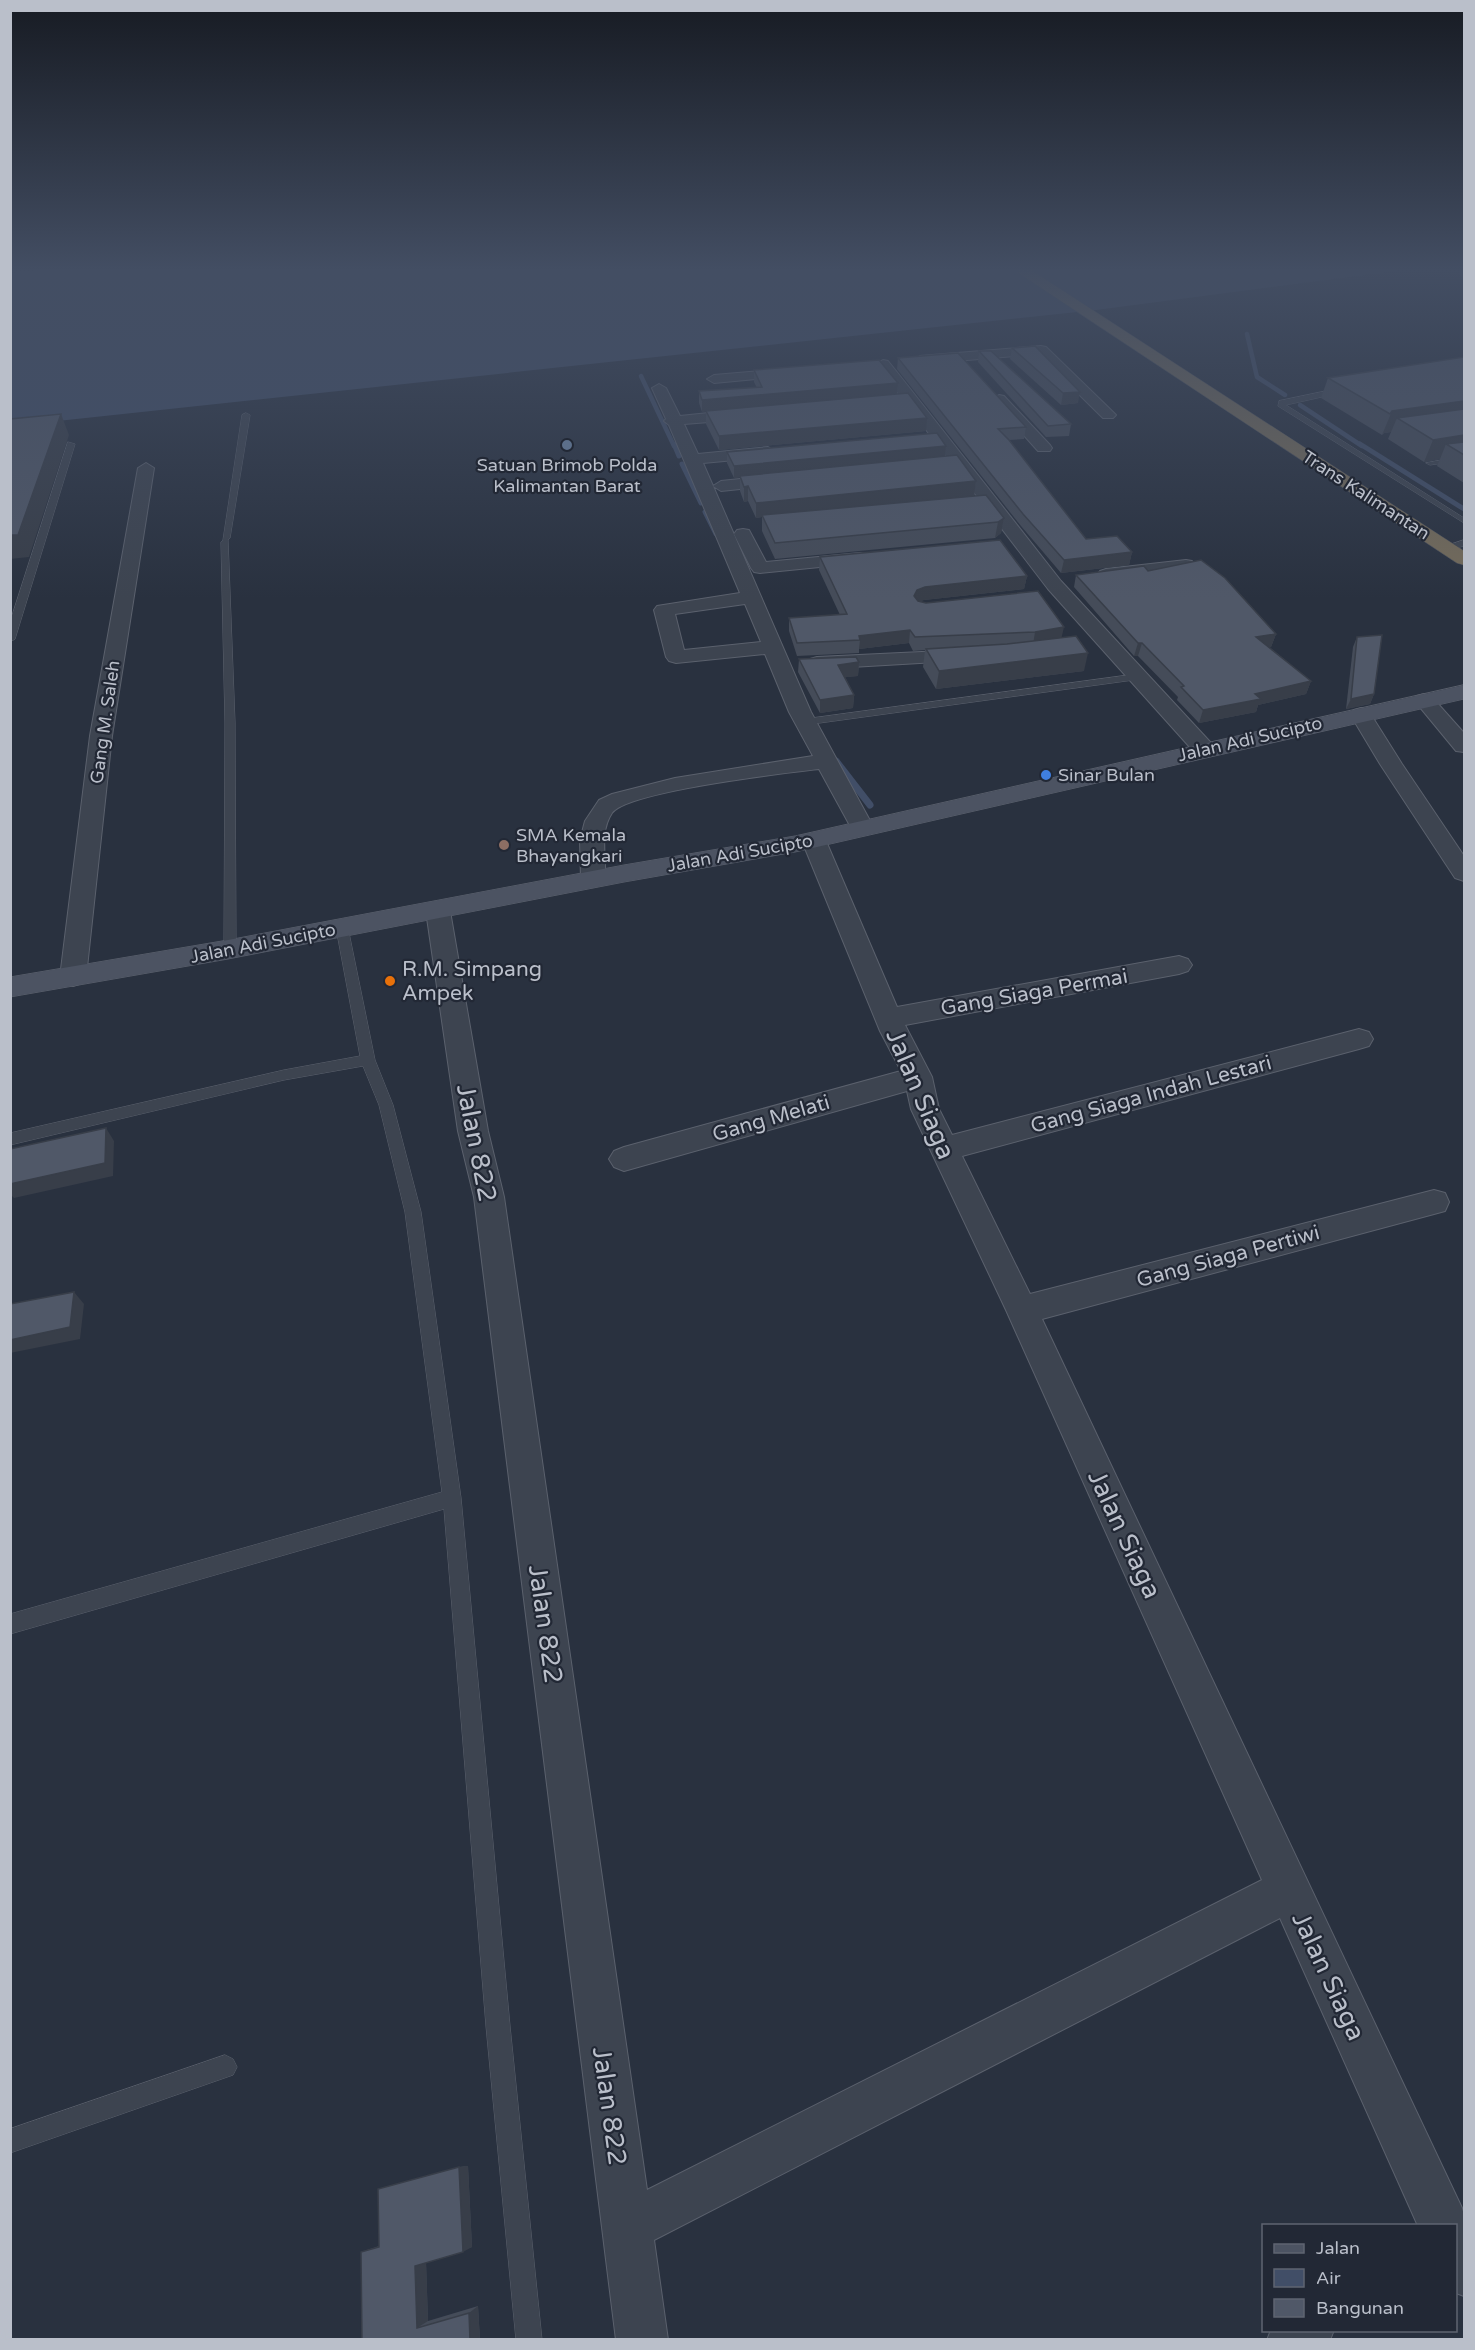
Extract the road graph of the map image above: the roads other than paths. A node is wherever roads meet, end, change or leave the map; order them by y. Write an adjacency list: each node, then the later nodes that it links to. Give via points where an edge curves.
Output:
1 (893, 380): 7 (street)
2 (1072, 380): 10 (street)
3 (1188, 380): 33 (highway, Trans Kalimantan)
4 (659, 388): 12 (street)
5 (1351, 389): 28 (lane, via 1317,394 1282,406)
6 (991, 390): 17 (street)
7 (912, 399): 8 (street); 13 (street)
8 (888, 401)
9 (759, 412): 12 (street)
10 (1108, 415)
11 (246, 416): 57 (lane, via 225,540)
12 (672, 421): 19 (street)
13 (938, 432): 14 (street); 20 (street)
14 (915, 435)
15 (71, 444): 40 (lane)
16 (747, 447): 19 (street, via 782,447)
17 (1044, 448)
18 (1464, 458): 21 (lane)
19 (693, 459): 39 (street)
20 (961, 463): 22 (street); 26 (street)
21 (1430, 463)
22 (938, 465)
23 (146, 468): 59 (street, Gang M. Saleh, via 101,736)
24 (801, 478): 25 (street)
25 (721, 486)
26 (989, 502): 27 (street); 30 (street)
27 (966, 504)
28 (1464, 520)
29 (746, 528): 34 (street, via 760,568)
30 (1021, 543): 32 (street); 37 (street)
31 (1464, 543): 33 (lane)
32 (997, 545)
33 (1447, 547): 35 (highway, Trans Kalimantan)
34 (879, 556)
35 (1464, 559)
36 (1186, 566): 37 (street)
37 (1070, 583): 38 (street); 43 (street)
38 (1040, 596)
39 (752, 597): 42 (street); 42 (street, via 663,610 667,659)
40 (10, 639)
41 (988, 655): 42 (street)
42 (777, 656): 47 (street)
43 (1137, 677): 47 (lane); 49 (street)
44 (1464, 692): 45 (main road, Jalan Adi Sucipto)
45 (1424, 700): 46 (main road, Jalan Adi Sucipto); 48 (street)
46 (1361, 714): 49 (main road, Jalan Adi Sucipto); 53 (street)
47 (805, 722): 50 (street)
48 (1464, 746)
49 (1204, 749): 51 (main road, Jalan Adi Sucipto)
50 (826, 761): 51 (street); 54 (street, via 615,799 599,815 592,836)
51 (862, 828): 52 (main road, Jalan Adi Sucipto)
52 (814, 841): 54 (main road, Jalan Adi Sucipto); 61 (street, Jalan Siaga)
53 (1464, 873)
54 (593, 879): 55 (main road, Jalan Adi Sucipto)
55 (438, 911): 56 (main road, Jalan Adi Sucipto); 76 (street, Jalan 822, via 473,1131 489,1197)
56 (342, 928): 57 (main road, Jalan Adi Sucipto); 63 (lane)
57 (230, 950): 59 (main road, Jalan Adi Sucipto)
58 (1179, 965): 61 (street, Gang Siaga Permai)
59 (73, 977): 60 (main road, Jalan Adi Sucipto)
60 (10, 987)
61 (890, 1018): 64 (street, Jalan Siaga)
62 (1359, 1039): 66 (street, Gang Siaga Indah Lestari)
63 (368, 1060): 65 (lane, via 284,1075); 70 (lane, via 386,1105 413,1212)
64 (918, 1077): 66 (street, Jalan Siaga, via 925,1109); 67 (street, Gang Melati)
65 (10, 1139)
66 (944, 1149): 69 (street, Jalan Siaga)
67 (624, 1159)
68 (1434, 1202): 69 (street, Gang Siaga Pertiwi)
69 (1022, 1310): 72 (street, Jalan Siaga)
70 (452, 1498): 71 (lane); 80 (lane)
71 (10, 1624)
72 (1289, 1890): 75 (street, Jalan Siaga); 76 (street)
73 (225, 2067): 74 (lane)
74 (10, 2141)
75 (1443, 2224)
76 (626, 2227): 81 (street, Jalan 822)
77 (1457, 2255): 78 (street)
78 (1464, 2271)
79 (1306, 2332): 82 (street)
80 (529, 2340)
81 (642, 2340)
82 (1293, 2340)

